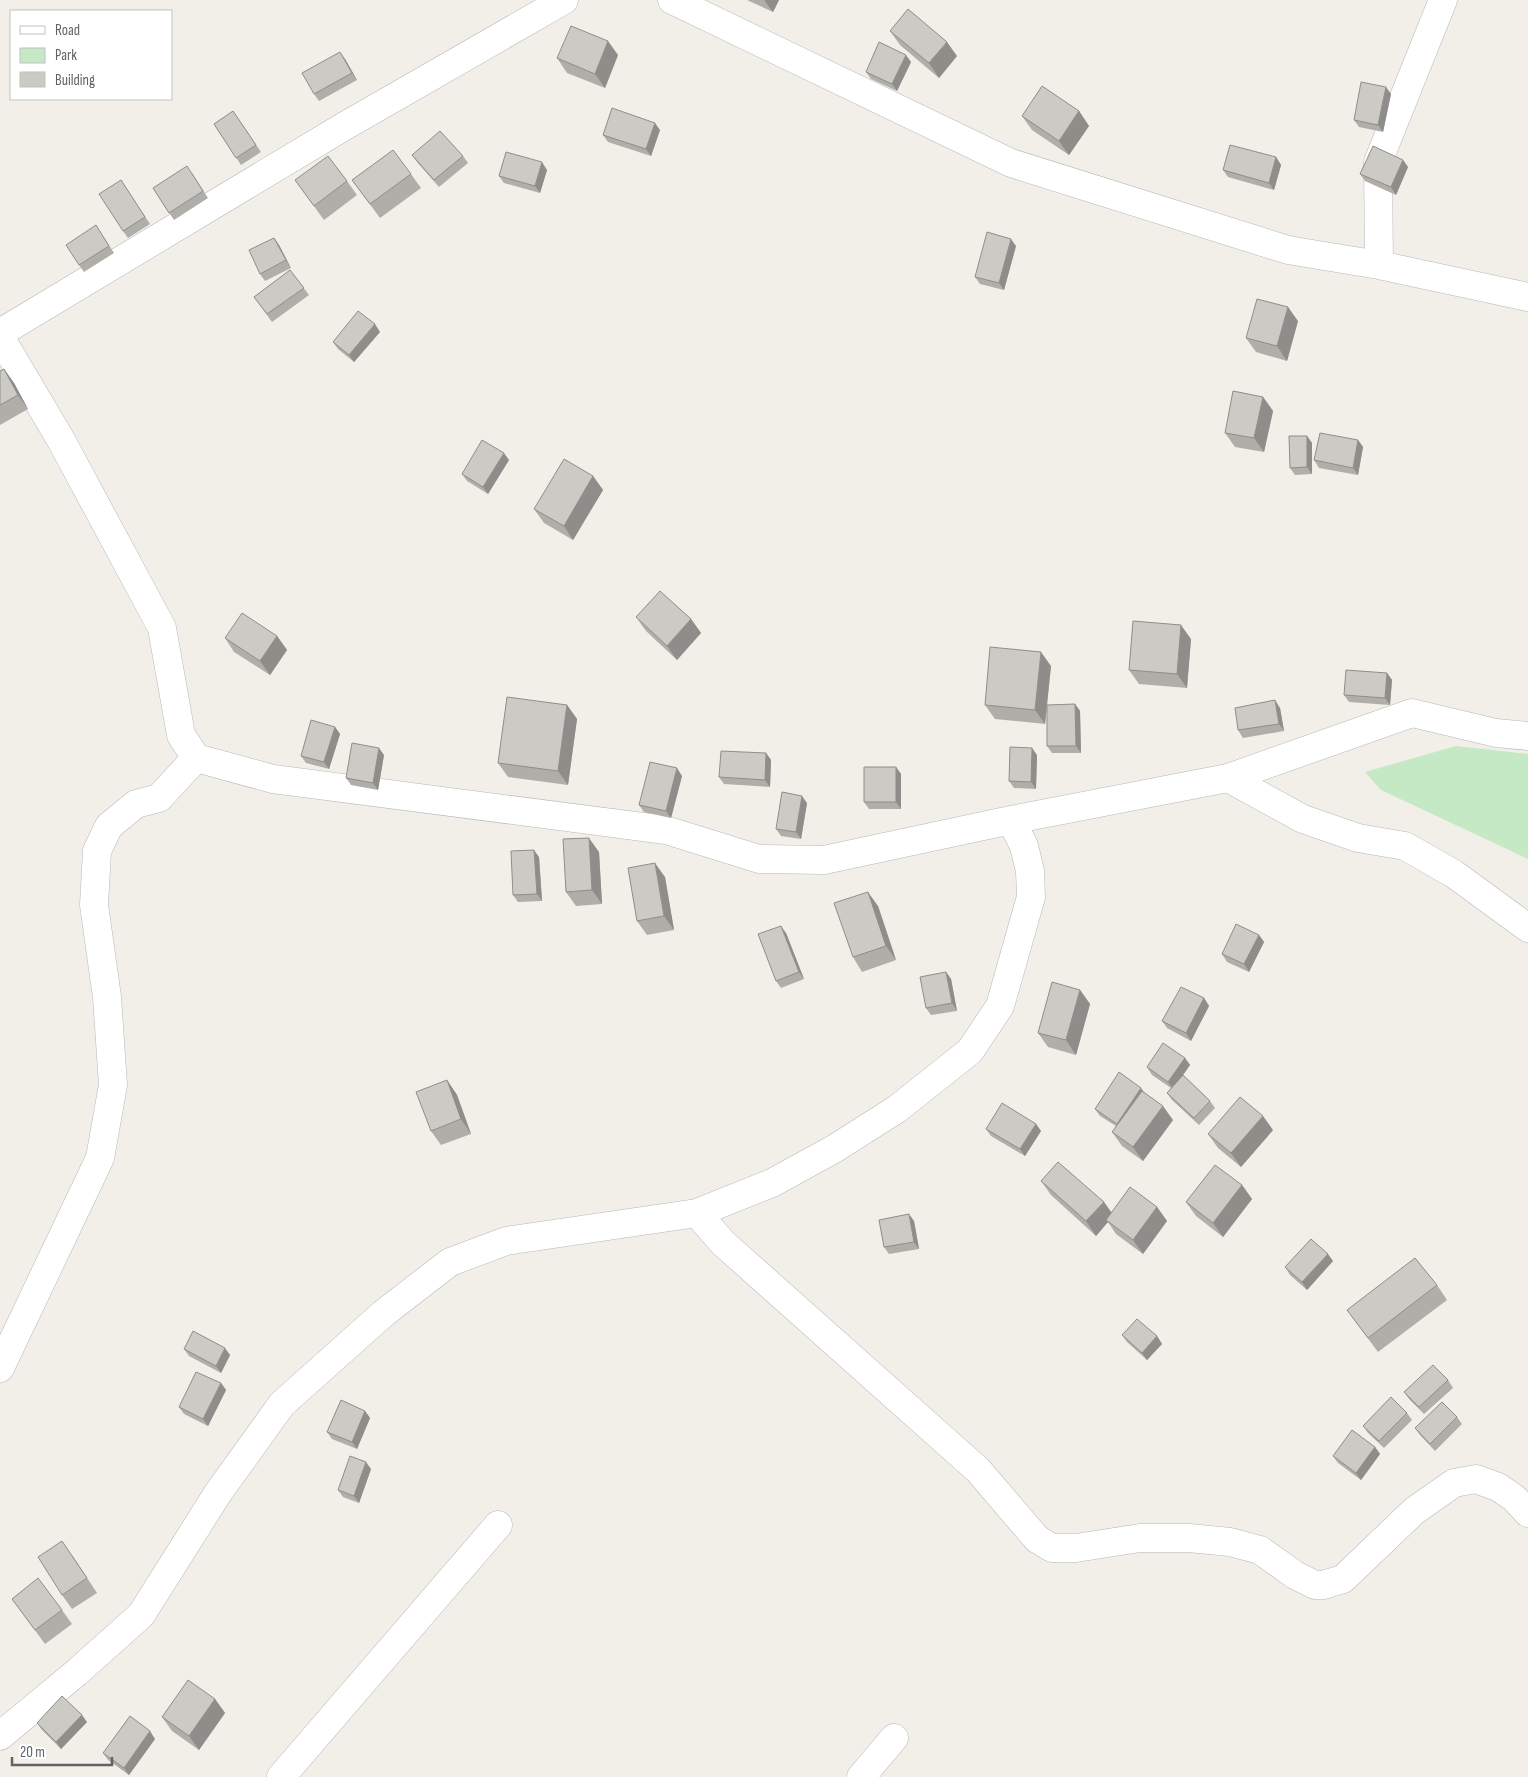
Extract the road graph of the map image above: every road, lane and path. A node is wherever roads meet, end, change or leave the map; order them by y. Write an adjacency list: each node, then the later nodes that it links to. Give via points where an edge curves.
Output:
1 (564, 0): 6 (street, via 343,127)
2 (672, 0): 4 (street, via 1011,163 1288,250)
3 (1443, 0): 4 (street, via 1378,162)
4 (1379, 265): 5 (street)
5 (1528, 297)
6 (0, 333)
7 (0, 337): 9 (street, via 61,440 162,628 181,735)
8 (1528, 736): 10 (street, via 1496,733 1412,713)
9 (196, 758): 11 (street, via 273,779 666,830 759,858 824,860); 14 (street, via 159,798 136,804 109,826 97,851 94,905 107,997 113,1085 100,1158)
10 (1228, 778): 11 (street); 12 (street, via 1303,819 1358,838 1405,846 1454,874)
11 (1011, 820): 13 (street, via 1024,846 1030,871 1031,898 1000,1006 970,1051 897,1109 834,1149 772,1183)
12 (1528, 928)
13 (698, 1213): 15 (street, via 723,1243 978,1470 1037,1539 1052,1548 1076,1548 1140,1538 1230,1542 1260,1550 1295,1575 1322,1585 1343,1579 1414,1511 1454,1483 1476,1479 1498,1487); 17 (street, via 506,1241 450,1262 384,1313 282,1404 218,1494 141,1615)
14 (0, 1368)
15 (1528, 1513)
16 (498, 1525): 19 (street)
17 (0, 1736)
18 (894, 1738): 20 (street)
19 (281, 1777)
20 (861, 1777)

